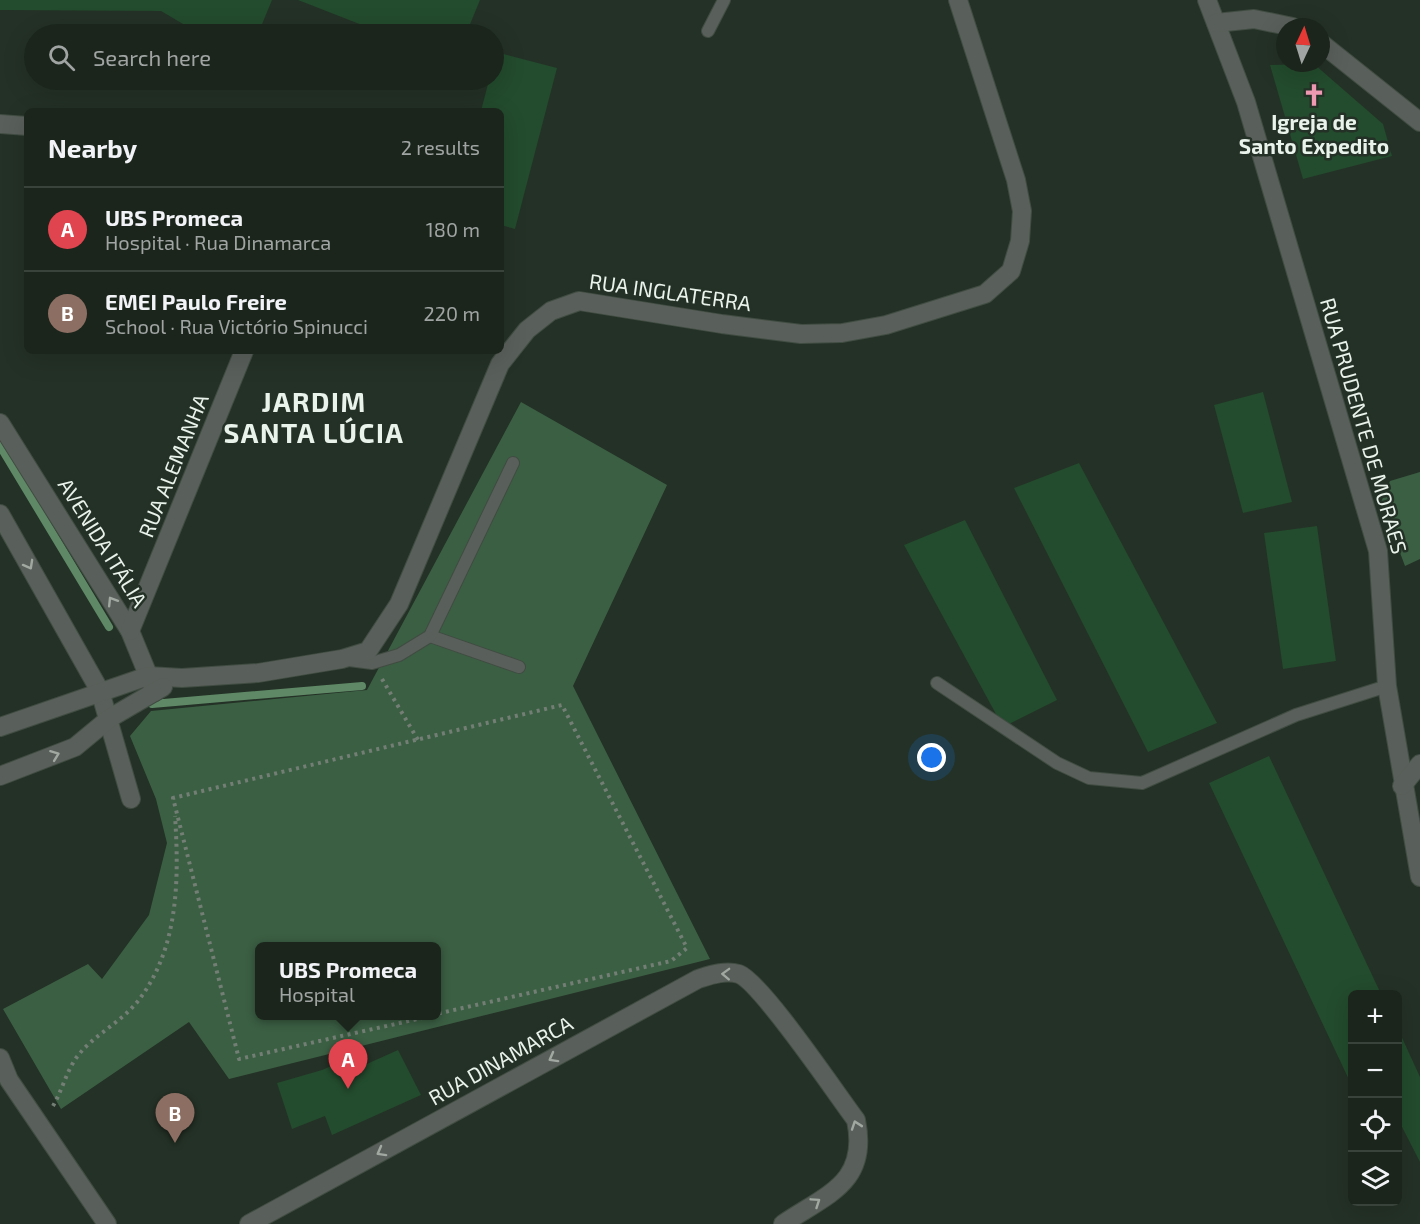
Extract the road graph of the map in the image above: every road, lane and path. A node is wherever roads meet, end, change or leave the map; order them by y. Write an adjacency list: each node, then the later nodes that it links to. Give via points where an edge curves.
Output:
1 (724, 0): 6 (lane)
2 (958, 0): 17 (street, RUA INGLATERRA, via 1016,180 1022,211 1020,241 1011,271 986,294 886,325 842,333 801,334 579,301 551,310 527,330 500,364 399,604 368,651)
3 (1207, 0): 4 (street, RUA PRUDENTE DE MORAES)
4 (1216, 23): 5 (street, via 1254,19); 22 (street, RUA PRUDENTE DE MORAES, via 1246,102 1378,551)
5 (1276, 24)
6 (708, 32)
7 (1330, 50): 8 (street)
8 (1420, 122)
9 (0, 124): 10 (street)
10 (24, 126)
11 (243, 354): 15 (street, RUA ALEMANHA)
12 (0, 423): 15 (street, AVENIDA ITÁLIA, one-way to 12)
13 (513, 463): 16 (lane)
14 (0, 514): 23 (street, one-way to 23)
15 (130, 631): 21 (street, AVENIDA ITÁLIA)
16 (430, 636): 18 (lane, via 399,655); 19 (lane)
17 (342, 659): 18 (lane); 21 (street, RUA INGLATERRA)
18 (372, 663): 26 (path)
19 (519, 667)
20 (938, 683): 22 (lane, via 1057,764 1089,778 1142,783 1296,715)
21 (151, 684): 23 (street); 24 (street)
22 (1387, 686): 29 (street, RUA PRUDENTE DE MORAES)
23 (100, 691): 24 (street); 25 (street)
24 (110, 718): 28 (street, one-way to 24, via 75,747); 30 (street)
25 (0, 727)
26 (418, 740): 31 (path, via 172,798); 33 (path, via 562,705 687,948 671,961)
27 (1420, 764): 29 (street)
28 (0, 776)
29 (1402, 786): 32 (street, RUA PRUDENTE DE MORAES)
30 (131, 798)
31 (174, 806): 34 (path, via 239,1059); 37 (path, via 177,879 163,955 141,998 79,1054)
32 (1420, 877)
33 (441, 1013)
34 (413, 1020)
35 (0, 1058): 36 (street)
36 (5, 1084): 37 (street)
37 (41, 1128): 38 (street)
38 (107, 1224)
39 (249, 1224): 40 (street, RUA DINAMARCA, one-way to 39, via 848,1180 861,1141 856,1120 772,1006 740,974 719,973 698,979)
40 (783, 1224)

